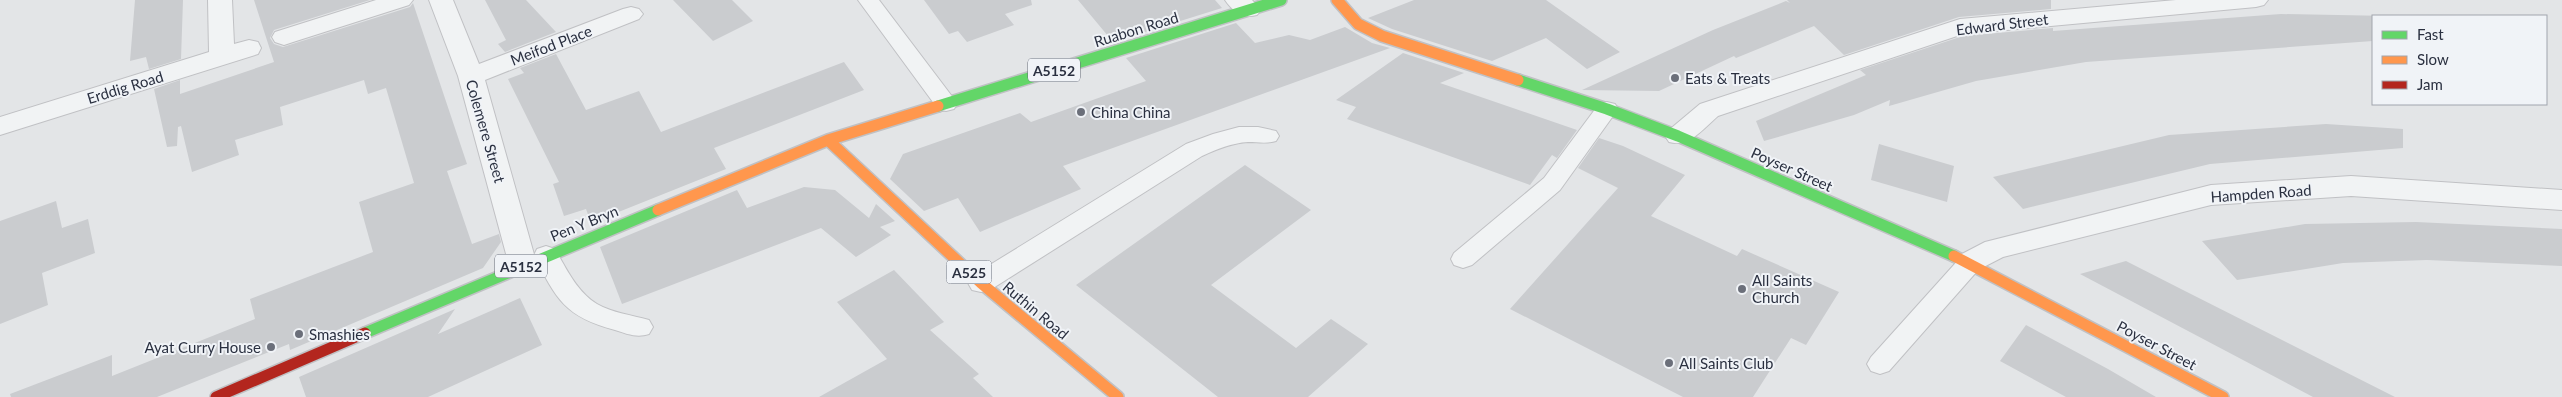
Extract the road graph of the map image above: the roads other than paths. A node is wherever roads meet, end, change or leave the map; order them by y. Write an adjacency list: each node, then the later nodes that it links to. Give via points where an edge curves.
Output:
1 (220, 0): 12 (street)
2 (401, 0): 10 (street)
3 (441, 0): 13 (street, Colemere Street)
4 (868, 0): 14 (lane)
5 (1281, 0): 8 (main road, Ruabon Road / A5152)
6 (1337, 0): 15 (main road, Poyser Street, via 1358,24 1382,36)
7 (2256, 0): 18 (street, Edward Street, via 1960,27 1710,110)
8 (1243, 5): 14 (main road, Ruabon Road / A5152)
9 (631, 14): 13 (street, Meifod Place)
10 (284, 38)
11 (249, 48): 12 (street, Erddig Road)
12 (222, 57): 16 (street, Erddig Road)
13 (471, 76): 22 (street, Colemere Street)
14 (946, 104): 19 (main road, Ruabon Road / A5152)
15 (1607, 109): 18 (main road, Poyser Street); 21 (lane, via 1552,184)
16 (0, 126)
17 (1268, 136): 24 (lane, via 1252,133 1233,135 1194,150)
18 (1678, 136): 23 (main road, Poyser Street)
19 (828, 140): 22 (main road, Pen Y Bryn / A5152); 24 (main road, Ruthin Road / A525)
20 (2562, 200): 23 (street, Hampden Road, via 2351,186 2210,195 1995,249)
21 (1463, 259)
22 (535, 260): 25 (lane, via 559,280 586,310); 27 (main road, Pen Y Bryn / A5152)
23 (1970, 263): 26 (lane); 29 (main road, Poyser Street)
24 (981, 283): 28 (main road, Ruthin Road / A525)
25 (640, 327)
26 (1880, 364)
27 (216, 397)
28 (1118, 397)
29 (2224, 397)

